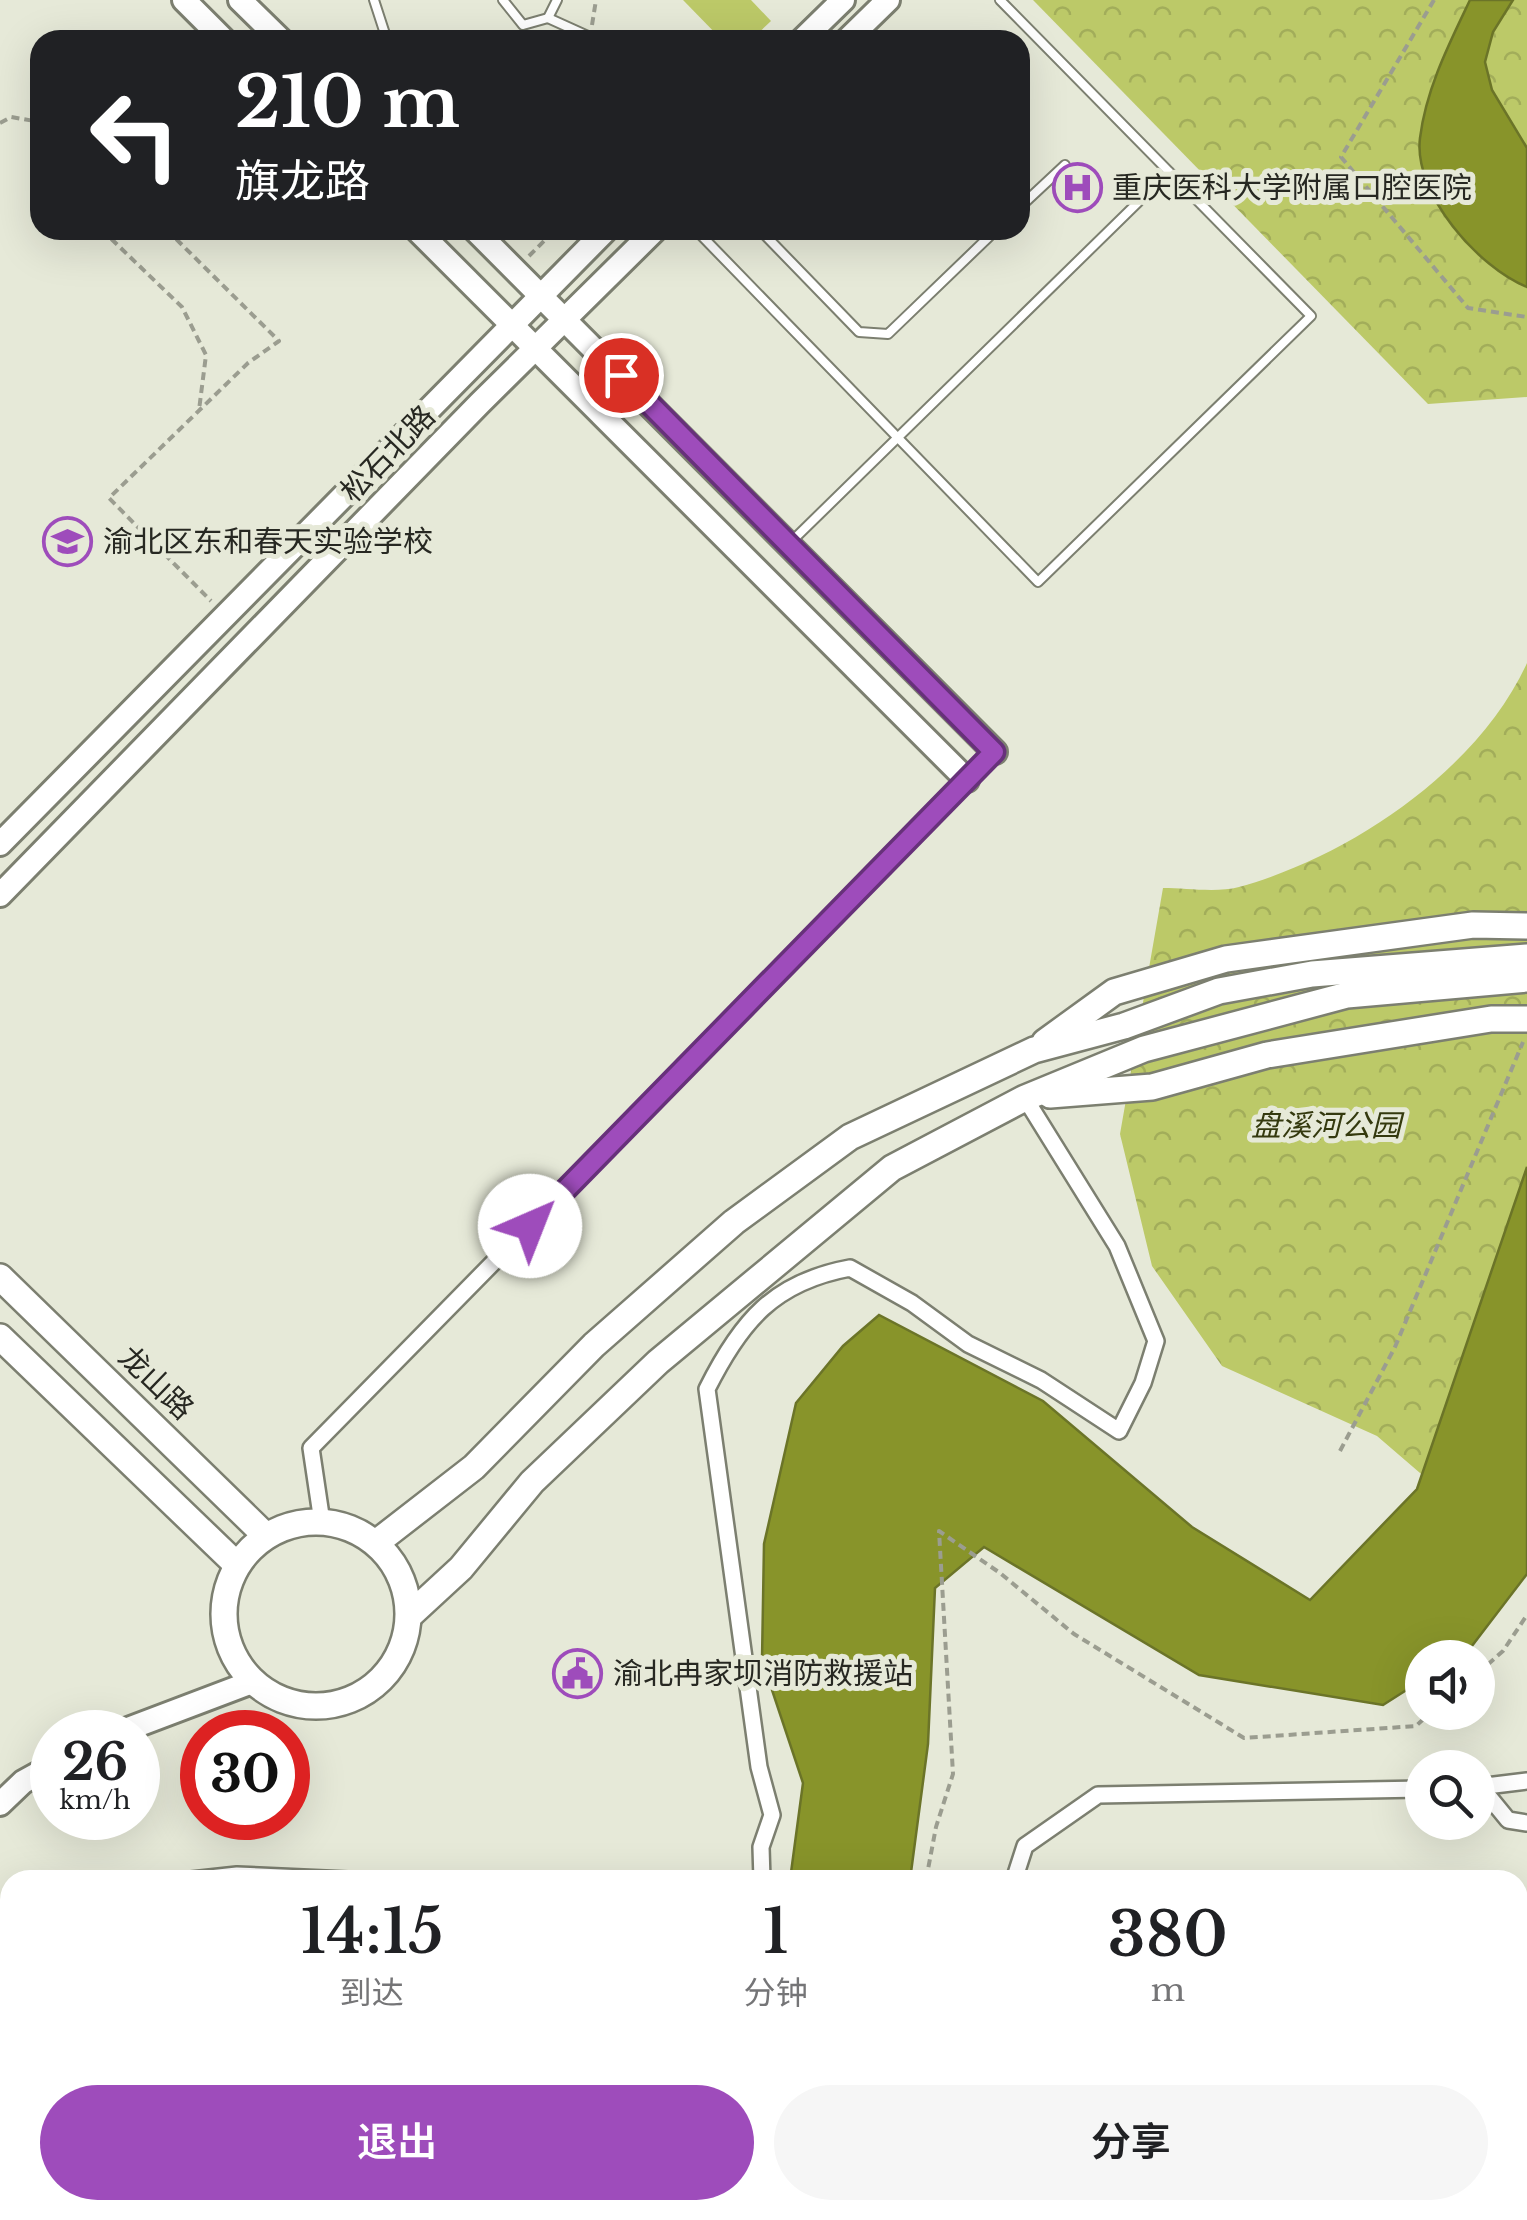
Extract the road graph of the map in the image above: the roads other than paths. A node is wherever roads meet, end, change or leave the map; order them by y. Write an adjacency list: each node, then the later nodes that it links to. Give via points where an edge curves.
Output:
1 (184, 0): 10 (main road)
2 (240, 0): 11 (main road)
3 (374, 0): 12 (lane)
4 (503, 0): 9 (lane, via 523,25)
5 (556, 0): 9 (lane)
6 (843, 0): 14 (main road)
7 (888, 0): 15 (main road)
8 (1000, 0): 16 (lane)
9 (548, 18): 13 (lane)
10 (214, 30)
11 (270, 30)
12 (384, 30)
13 (576, 30)
14 (812, 30)
15 (857, 30)
16 (1029, 30)
17 (1030, 31): 19 (lane)
18 (1065, 165): 20 (lane)
19 (1169, 172): 32 (lane); 32 (lane, via 1311,316 1297,330 1038,582)
20 (1030, 198)
21 (427, 240): 30 (main road)
22 (485, 240): 28 (main road)
23 (596, 240): 28 (main road, 松石北路)
24 (645, 240): 29 (main road, 松石北路)
25 (706, 240): 32 (lane)
26 (770, 240): 27 (lane, via 859,332 888,334)
27 (986, 240)
28 (541, 294): 29 (main road); 30 (main road, 松石北路)
29 (565, 319): 31 (main road, 松石北路); 33 (main road)
30 (512, 323): 31 (main road); 36 (main road, 松石北路)
31 (538, 347): 35 (main road); 37 (main road, 松石北路)
32 (898, 437): 33 (lane)
33 (788, 544): 34 (main road)
34 (994, 752): 35 (street)
35 (967, 780): 47 (street, via 311,1448)
36 (0, 844)
37 (2, 888)
38 (1527, 926): 43 (main road, via 1474,926 1226,959 1114,992)
39 (1527, 957): 40 (main road)
40 (1484, 970): 41 (main road); 43 (main road, via 1312,974 1220,991); 44 (main road, via 1347,995 1144,1049)
41 (1527, 980)
42 (1527, 1019): 44 (main road, via 1267,1055 1152,1087)
43 (1034, 1050): 49 (main road, via 850,1137 749,1212 594,1344 474,1467)
44 (1025, 1098): 51 (main road, via 892,1168 658,1362 532,1482 461,1568); 61 (street, via 1117,1246 1156,1340 1119,1432 850,1268 808,1276 763,1307 729,1346 707,1389 772,1816 760,1847)
45 (0, 1276): 48 (main road, 龙山路)
46 (0, 1337): 50 (main road)
47 (322, 1522): 48 (main road, via 293,1524); 49 (main road)
48 (266, 1536): 50 (main road)
49 (376, 1543): 51 (main road, via 394,1564)
50 (237, 1565): 52 (main road, via 225,1593 223,1625 232,1656)
51 (409, 1616): 52 (main road, via 404,1646 388,1672 366,1693 338,1705 307,1707 277,1699)
52 (252, 1682): 53 (main road)
53 (160, 1717)
54 (30, 1778): 58 (main road)
55 (1527, 1780): 56 (street)
56 (1495, 1785)
57 (1405, 1790): 62 (street, via 1098,1795 1026,1846)
58 (0, 1804)
59 (1495, 1805): 60 (street, via 1508,1820)
60 (1527, 1823)
61 (761, 1870)
62 (1018, 1870)

